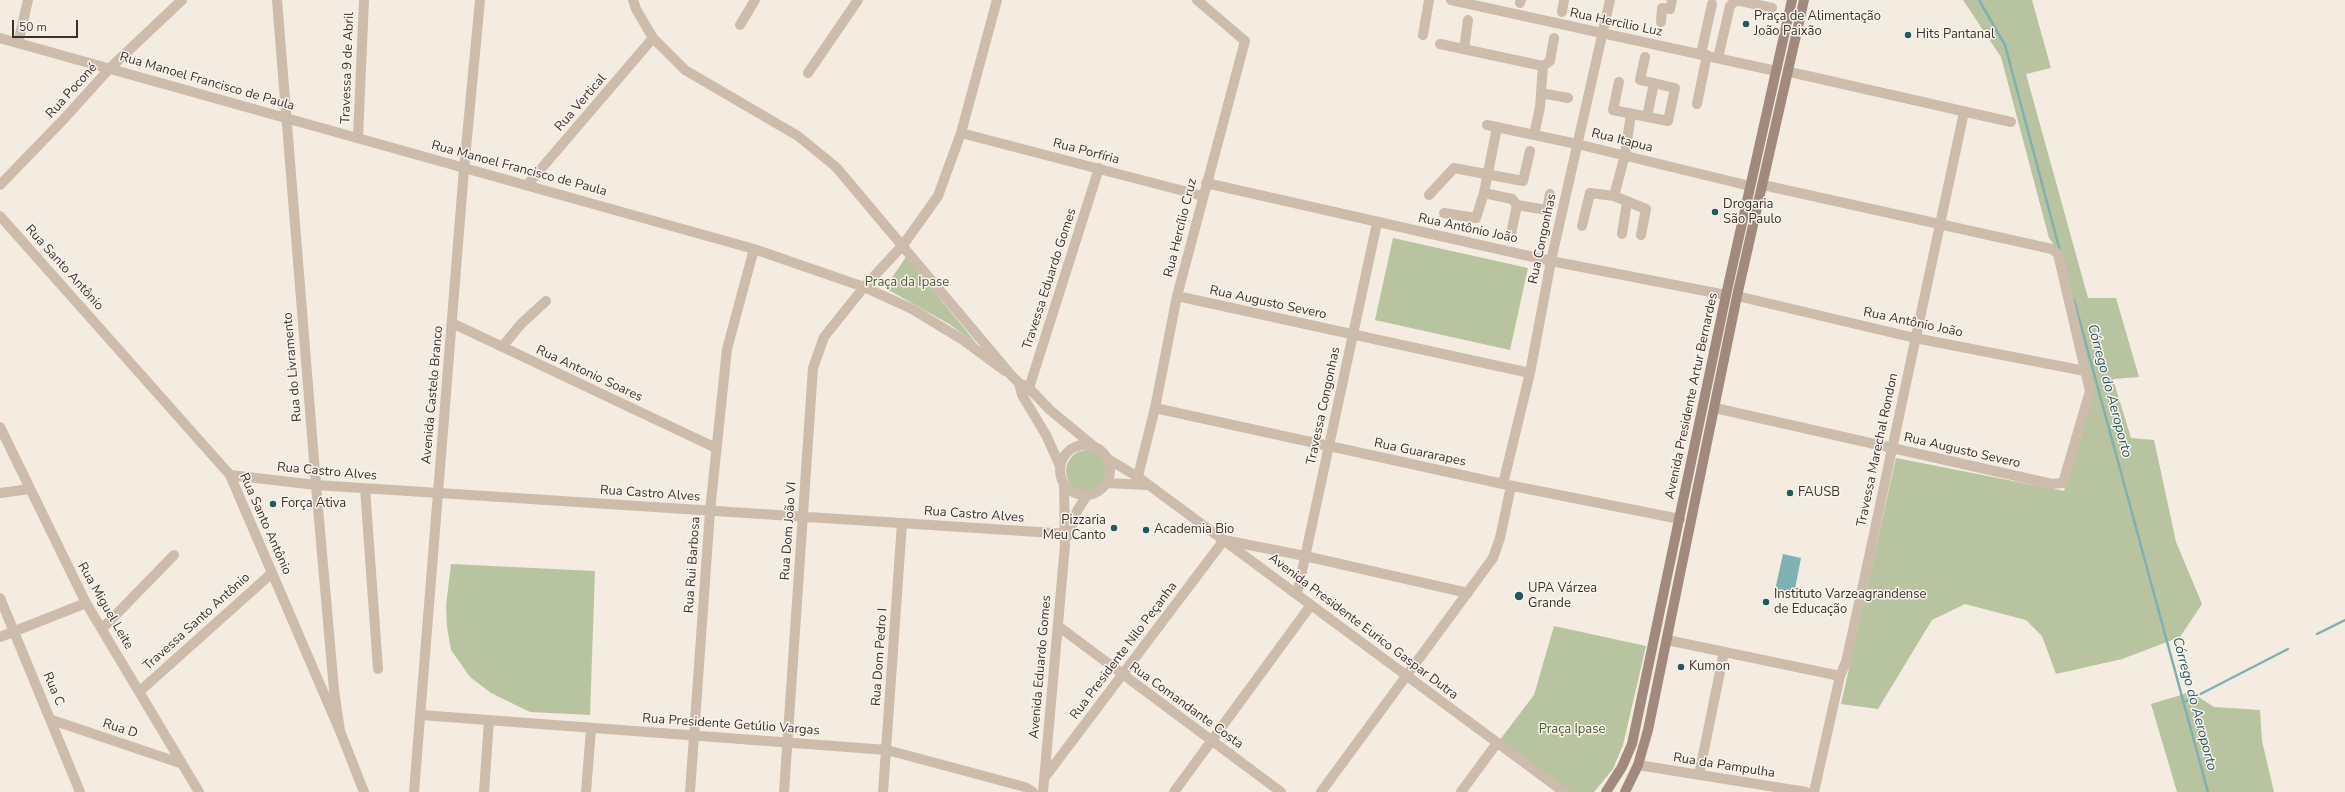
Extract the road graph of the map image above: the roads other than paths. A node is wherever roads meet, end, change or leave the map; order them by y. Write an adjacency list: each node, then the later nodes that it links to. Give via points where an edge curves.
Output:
1 (28, 0): 29 (street)
2 (182, 0): 36 (street, Rua Poconé)
3 (277, 0): 48 (street, Rua do Livramento)
4 (364, 0): 52 (street, Travessa 9 de Abril)
5 (480, 0): 57 (street, Avenida Castelo Branco)
6 (633, 0): 27 (street)
7 (754, 0): 23 (street)
8 (858, 0): 39 (street)
9 (997, 0): 50 (street, Rua Dom João VI)
10 (1197, 0): 59 (street, Rua Hercílio Cruz, via 1245,41)
11 (1429, 0): 25 (street)
12 (1451, 0): 24 (street, Rua Hercilio Luz)
13 (1564, 0): 20 (street)
14 (1610, 0): 24 (street, Rua Congonhas)
15 (1672, 0): 22 (street, via 1670,9 1662,8)
16 (1792, 0): 37 (main road, Avenida Presidente Artur Bernardes)
17 (1804, 0): 38 (main road, Avenida Presidente Artur Bernardes)
18 (1712, 4): 32 (street)
19 (1772, 8): 34 (street, via 1735,1 1730,6)
20 (1562, 12)
21 (1468, 20): 31 (street)
22 (1661, 22)
23 (740, 25)
24 (1602, 33): 32 (street, Rua Hercilio Luz); 53 (street, Rua Congonhas)
25 (1423, 34)
26 (0, 38): 29 (street, Rua Manoel Francisco de Paula)
27 (653, 38): 60 (street, Rua Vertical); 79 (street, via 685,70 798,136 836,167)
28 (1554, 38): 35 (street, via 1550,61)
29 (18, 43): 36 (street, Rua Manoel Francisco de Paula)
30 (1440, 44): 31 (street)
31 (1464, 49): 35 (street)
32 (1704, 55): 34 (street, Rua Hercilio Luz); 44 (street)
33 (1644, 57): 41 (street, via 1640,80)
34 (1718, 58): 37 (street, Rua Hercilio Luz)
35 (1543, 66): 42 (street)
36 (110, 68): 48 (street, Rua Manoel Francisco de Paula); 61 (street, Rua Poconé)
37 (1776, 70): 63 (main road, Avenida Presidente Artur Bernardes)
38 (1790, 72): 45 (street); 62 (main road, Avenida Presidente Artur Bernardes)
39 (808, 73)
40 (1619, 82): 46 (street, via 1613,110)
41 (1654, 83): 47 (street); 47 (street, via 1675,88 1668,121)
42 (1541, 92): 43 (street); 51 (street)
43 (1568, 98)
44 (1697, 104)
45 (1964, 112): 49 (street); 74 (street, Travessa Marechal Rondon)
46 (1631, 114): 47 (street); 55 (street)
47 (1648, 117)
48 (286, 118): 52 (street, Rua Manoel Francisco de Paula); 107 (street, Rua do Livramento)
49 (2012, 122)
50 (961, 133): 56 (street, Rua Porfíria); 79 (street, Rua Dom João VI, via 938,196)
51 (1534, 135): 53 (street, Rua Itapua); 58 (street, Rua Itapua, via 1492,126)
52 (358, 137): 57 (street, Rua Manoel Francisco de Paula)
53 (1577, 144): 55 (street, Rua Itapua); 81 (street, Rua Congonhas)
54 (1530, 151): 58 (street, via 1523,181)
55 (1625, 155): 63 (street, Rua Itapua); 68 (street)
56 (1099, 168): 67 (street, Rua Porfíria); 94 (street, Travessa Eduardo Gomes)
57 (464, 169): 60 (street, Rua Manoel Francisco de Paula); 87 (street, Avenida Castelo Branco)
58 (1488, 175): 64 (street); 66 (street, via 1454,168)
59 (1206, 183): 67 (street, Rua Hercílio Cruz); 73 (street, Rua Antônio João)
60 (528, 184): 80 (street, Rua Manoel Francisco de Paula)
61 (0, 185)
62 (1763, 185): 74 (street); 85 (main road, Avenida Presidente Artur Bernardes)
63 (1750, 186): 83 (main road, Avenida Presidente Artur Bernardes)
64 (1484, 193): 70 (street, via 1512,199); 71 (street, via 1476,218)
65 (1550, 194): 70 (street, via 1547,210)
66 (1430, 195)
67 (1204, 196): 84 (street, Rua Hercílio Cruz)
68 (1614, 196): 69 (street); 75 (street, via 1590,193)
69 (1627, 202): 77 (street); 78 (street, via 1646,209)
70 (1517, 206): 76 (street)
71 (1444, 213)
72 (0, 216): 104 (street, Rua Santo Antônio)
73 (1377, 223): 81 (street, Rua Antônio João); 88 (street, Travessa Congonhas)
74 (1940, 223): 89 (street, Travessa Marechal Rondon); 91 (street, via 2044,246 2058,254)
75 (1582, 226)
76 (1511, 234)
77 (1622, 234)
78 (1641, 235)
79 (903, 246): 82 (street, Rua Dom João VI); 93 (street)
80 (754, 249): 82 (street, Rua Manoel Francisco de Paula); 99 (street, Rua Rui Barbosa, via 726,349)
81 (1551, 261): 83 (street, Rua Antônio João); 92 (street, Rua Congonhas)
82 (864, 287): 93 (street, Rua Manoel Francisco de Paula, via 912,309 963,340); 116 (street, Rua Dom João VI, via 824,338 813,368)
83 (1726, 295): 117 (main road, Avenida Presidente Artur Bernardes)
84 (1177, 296): 88 (street, Rua Augusto Severo); 95 (street, Rua Hercílio Cruz)
85 (1737, 296): 89 (street, Rua Antônio João); 96 (main road, Avenida Presidente Artur Bernardes)
86 (546, 301): 90 (street, via 521,324)
87 (452, 323): 90 (street, Rua Antonio Soares); 113 (street, Avenida Castelo Branco)
88 (1352, 335): 92 (street, Rua Augusto Severo); 98 (street, Travessa Congonhas)
89 (1914, 338): 91 (street, Rua Antônio João); 101 (street, Travessa Marechal Rondon)
90 (502, 347): 99 (street, Rua Antonio Soares)
91 (2085, 371): 101 (street, Rua Augusto Severo, via 2090,390 2063,483 2052,484)
92 (1530, 373): 109 (street, Rua Congonhas)
93 (1011, 375): 94 (street)
94 (1026, 391): 100 (street); 103 (street)
95 (1155, 408): 98 (street, Rua Guararapes); 106 (street, Rua Hercílio Cruz)
96 (1715, 408): 101 (street, Rua Augusto Severo); 133 (main road, Avenida Presidente Artur Bernardes)
97 (0, 427): 111 (street, Rua Miguel Leite)
98 (1328, 447): 109 (street, Rua Guararapes); 122 (street, Travessa Congonhas)
99 (716, 448): 115 (street, Rua Rui Barbosa)
100 (1096, 448): 102 (street); 103 (street, via 1090,445 1077,446 1066,454)
101 (1893, 449): 138 (street, Travessa Marechal Rondon, via 1846,662)
102 (1108, 459): 105 (street, via 1110,471); 106 (street, Avenida Presidente Eurico Gaspar Dutra)
103 (1060, 466): 108 (street)
104 (230, 475): 107 (street, Rua Castro Alves); 123 (street, Rua Santo Antônio)
105 (1107, 482): 106 (street); 114 (street, via 1095,493)
106 (1140, 482): 120 (street, Avenida Presidente Eurico Gaspar Dutra)
107 (316, 485): 110 (street, Rua Castro Alves); 144 (street, Rua do Livramento)
108 (1064, 485): 114 (street, via 1074,493); 119 (street, Avenida Eduardo Gomes)
109 (1507, 485): 117 (street, Rua Guararapes); 124 (street, Rua Congonhas, via 1496,551)
110 (365, 488): 113 (street, Rua Castro Alves); 135 (street)
111 (30, 489): 112 (street); 127 (street, Rua Miguel Leite)
112 (0, 493)
113 (438, 493): 115 (street, Rua Castro Alves); 140 (street, Avenida Castelo Branco)
114 (1087, 495): 119 (street)
115 (710, 510): 116 (street, Rua Castro Alves); 145 (street, Rua Rui Barbosa)
116 (803, 516): 118 (street, Rua Castro Alves); 146 (street, Rua Dom João VI)
117 (1680, 519): 171 (main road, Avenida Presidente Artur Bernardes, via 1632,744 1622,767)
118 (902, 523): 119 (street, Rua Castro Alves); 149 (street, Rua Dom Pedro I)
119 (1067, 534): 129 (street, Avenida Eduardo Gomes)
120 (1224, 540): 122 (street); 125 (street, Avenida Presidente Eurico Gaspar Dutra); 137 (street, Rua Presidente Nilo Peçanha)
121 (174, 555): 130 (street)
122 (1305, 556): 124 (street); 125 (street, Travessa Congonhas)
123 (272, 573): 139 (street, Travessa Santo Antônio); 144 (street, Rua Santo Antônio)
124 (1468, 593): 136 (street, Rua Congonhas)
125 (1297, 594): 128 (street, Avenida Presidente Eurico Gaspar Dutra)
126 (0, 598): 131 (street, Rua C)
127 (86, 603): 130 (street, Rua Miguel Leite); 131 (street)
128 (1312, 605): 136 (street, Avenida Presidente Eurico Gaspar Dutra); 147 (street)
129 (1058, 626): 137 (street, Rua Comandante Costa); 153 (street, Avenida Eduardo Gomes)
130 (102, 629): 139 (street, Rua Miguel Leite)
131 (14, 631): 132 (street); 141 (street, Rua C)
132 (0, 636)
133 (1667, 640): 134 (street); 151 (main road, Avenida Presidente Artur Bernardes)
134 (1724, 652): 138 (street); 152 (street)
135 (378, 669)
136 (1405, 674): 148 (street, Avenida Presidente Eurico Gaspar Dutra); 168 (street, Rua Congonhas)
137 (1122, 675): 147 (street, Rua Comandante Costa); 153 (street, Rua Presidente Nilo Peçanha)
138 (1840, 676): 174 (street, Travessa Marechal Rondon)
139 (140, 691): 150 (street, Rua Miguel Leite)
140 (421, 715): 142 (street, Rua Presidente Getúlio Vargas); 158 (street, Avenida Castelo Branco)
141 (52, 720): 150 (street, Rua D); 155 (street, Rua C)
142 (489, 720): 143 (street, Rua Presidente Getúlio Vargas); 159 (street)
143 (591, 729): 145 (street, Rua Presidente Getúlio Vargas); 160 (street)
144 (340, 731): 157 (street, Rua Santo Antônio)
145 (694, 735): 146 (street, Rua Presidente Getúlio Vargas); 161 (street, Rua Rui Barbosa)
146 (787, 741): 149 (street, Rua Presidente Getúlio Vargas); 162 (street, Rua Dom João VI)
147 (1212, 741): 166 (street); 167 (street, Rua Comandante Costa)
148 (1497, 743): 169 (street); 170 (street, Avenida Presidente Eurico Gaspar Dutra)
149 (887, 750): 163 (street, Rua Dom Pedro I); 164 (street, Rua Presidente Getúlio Vargas, via 1025,787)
150 (180, 763): 156 (street, Rua Miguel Leite)
151 (1638, 765): 152 (street, Rua da Pampulha); 172 (main road, Avenida Presidente Artur Bernardes)
152 (1699, 774): 154 (street, Rua da Pampulha)
153 (1045, 777): 165 (street, Avenida Eduardo Gomes)
154 (1779, 790): 173 (street, Rua da Pampulha)
155 (80, 792)
156 (199, 792)
157 (364, 792)
158 (414, 792)
159 (484, 792)
160 (586, 792)
161 (690, 792)
162 (784, 792)
163 (883, 792)
164 (1033, 792)
165 (1043, 792)
166 (1174, 792)
167 (1281, 792)
168 (1321, 792)
169 (1461, 792)
170 (1564, 792)
171 (1606, 792)
172 (1625, 792)
173 (1806, 792)
174 (1814, 792)

